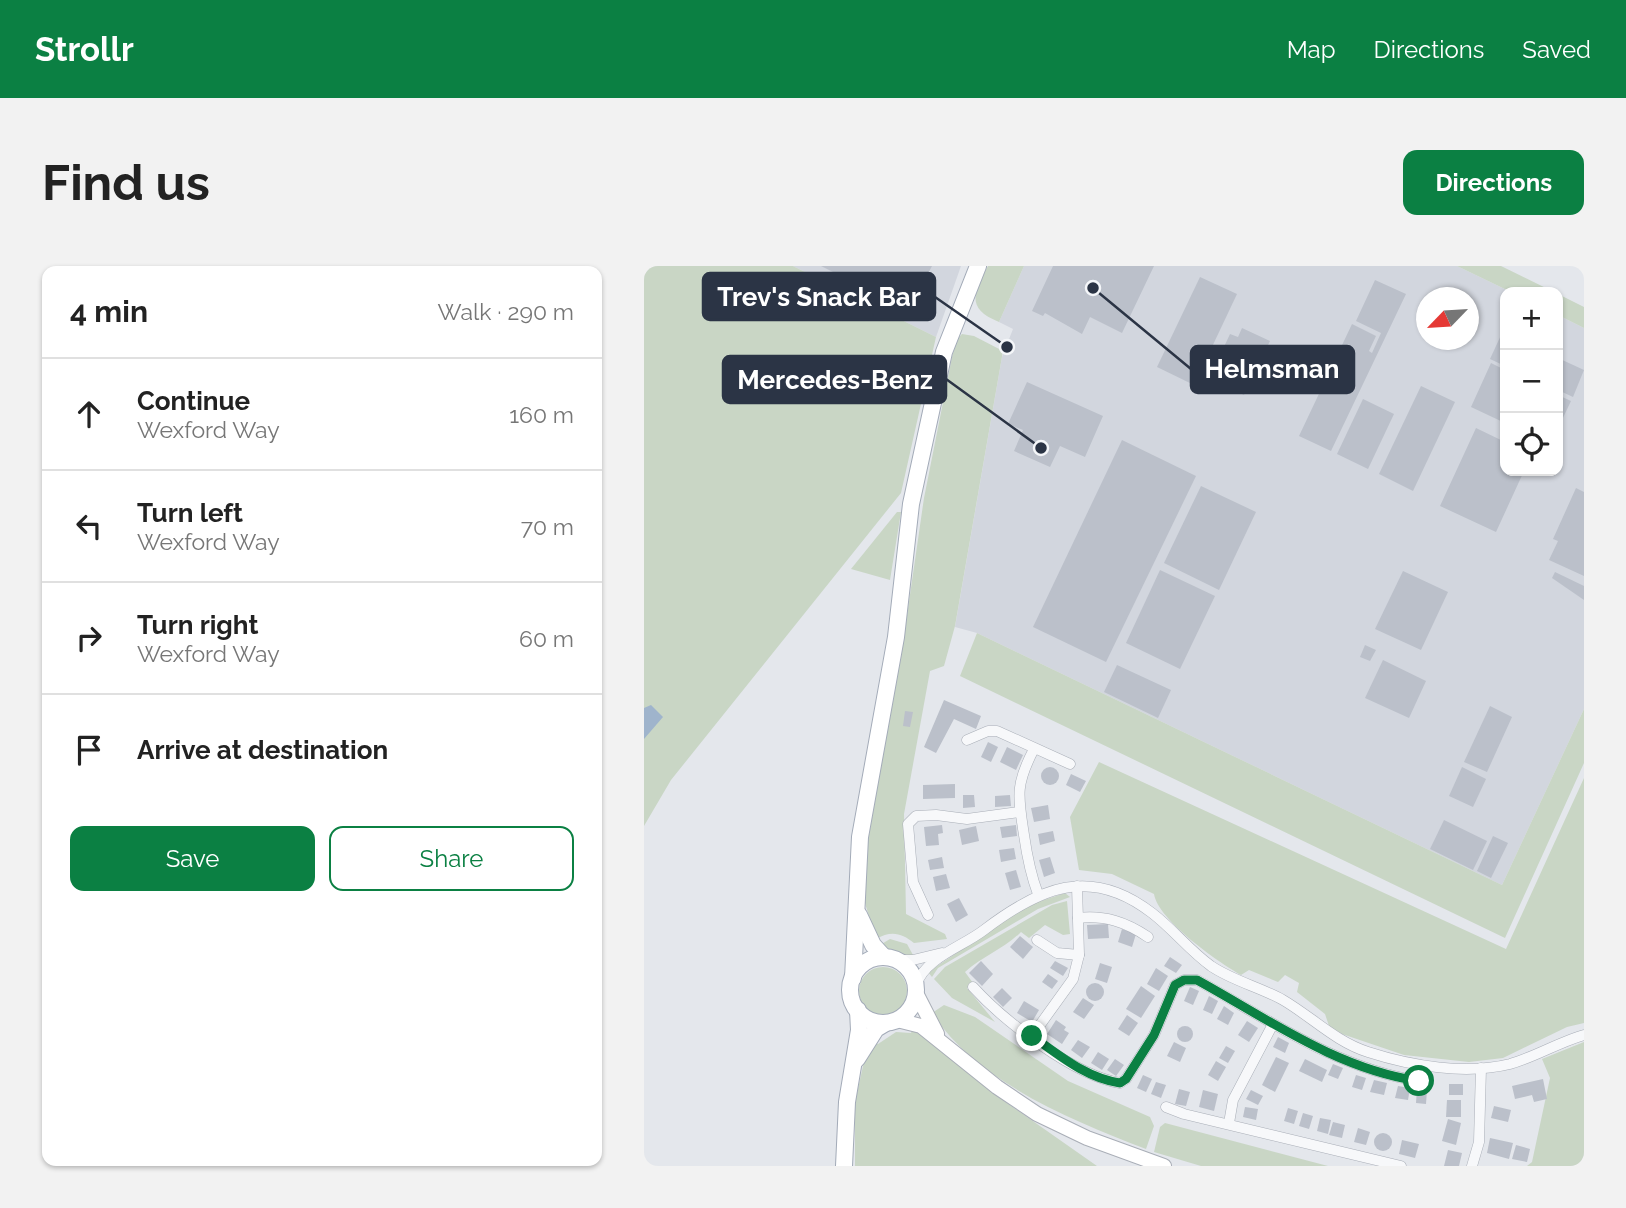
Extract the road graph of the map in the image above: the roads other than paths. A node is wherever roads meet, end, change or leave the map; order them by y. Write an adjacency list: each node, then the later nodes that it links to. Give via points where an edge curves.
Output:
1 (978, 266): 8 (main road, via 933,393 911,504 896,637 860,837)
2 (967, 740): 3 (street, via 997,731)
3 (1034, 749): 4 (street); 5 (street, via 1021,775)
4 (1070, 764)
5 (1019, 812): 7 (street, via 1025,858); 9 (street, via 967,819 916,816 908,824 913,882)
6 (1077, 886): 7 (street); 10 (street); 26 (street, via 1129,897 1212,966 1281,999 1342,1041 1403,1060)
7 (1038, 894): 13 (street)
8 (857, 909): 15 (main road, via 873,946); 16 (main road)
9 (928, 915)
10 (1078, 918): 11 (street, via 1112,919); 14 (street)
11 (1149, 937)
12 (1037, 940): 14 (street, via 1057,953)
13 (949, 951): 15 (street, via 913,960); 18 (street, via 929,965)
14 (1079, 956): 23 (street, via 1073,979)
15 (890, 959): 16 (main road, via 866,963); 18 (main road, via 905,966)
16 (853, 978): 19 (main road, via 851,995)
17 (973, 987): 23 (street)
18 (916, 989): 20 (main road, via 910,1009); 24 (main road)
19 (858, 1010): 20 (main road, via 875,1022); 25 (main road)
20 (891, 1022): 24 (main road, via 909,1021); 25 (main road, via 872,1035)
21 (1273, 1024): 23 (street, via 1197,980 1184,980 1175,985 1154,1035 1120,1083 1077,1067); 27 (street, via 1351,1068); 29 (street, via 1233,1100)
22 (1584, 1035): 26 (street, via 1511,1063)
23 (1032, 1036)
24 (939, 1038): 31 (main road, via 960,1059 1037,1114)
25 (852, 1067): 30 (main road)
26 (1481, 1068): 33 (street, via 1479,1142)
27 (1419, 1081)
28 (1166, 1107): 29 (street)
29 (1229, 1123): 32 (street)
30 (844, 1166)
31 (1164, 1166)
32 (1401, 1166)
33 (1472, 1166)

